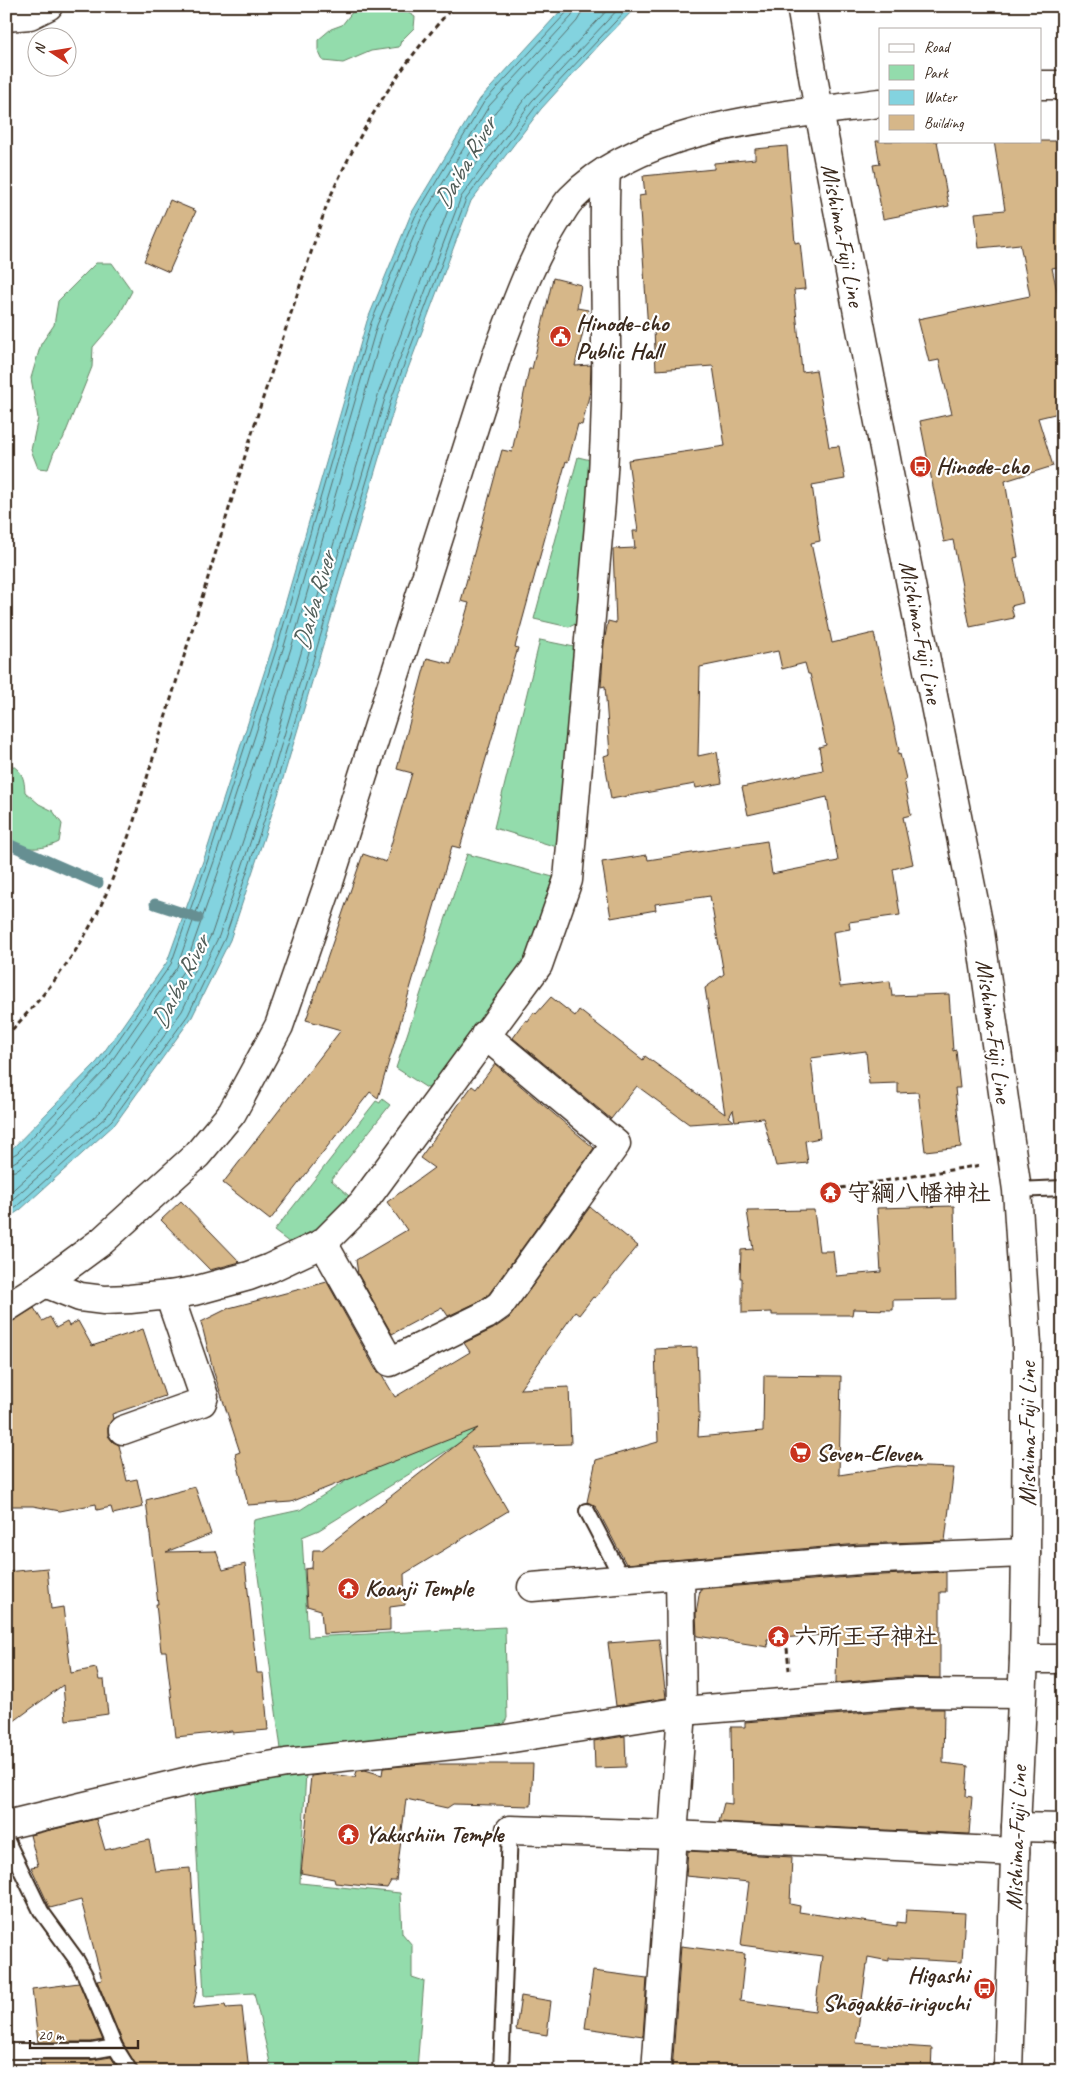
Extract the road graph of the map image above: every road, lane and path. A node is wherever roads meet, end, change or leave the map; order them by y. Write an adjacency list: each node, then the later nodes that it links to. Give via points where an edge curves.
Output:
1 (48, 6): 4 (street, via 30,15)
2 (454, 6): 9 (path, via 393,81 367,122 327,204 113,878 75,950 35,1006)
3 (801, 6): 5 (street, Mishima-Fuji Line)
4 (6, 18)
5 (817, 100): 6 (street); 7 (street, via 755,120 673,140); 12 (street, Mishima-Fuji Line, via 980,932)
6 (879, 103)
7 (606, 171): 8 (street, via 603,216 605,449 568,880 538,965); 15 (street, via 570,199 545,239 522,288 498,352 329,882 279,1026 232,1113 197,1155 102,1241)
8 (485, 1035): 14 (street, via 362,1204); 14 (street, via 616,1144 500,1305 486,1316 390,1362)
9 (6, 1036)
10 (983, 1164): 13 (path)
11 (1063, 1188): 12 (lane)
12 (1017, 1190): 20 (street, Mishima-Fuji Line, via 1027,1344)
13 (823, 1191)
14 (323, 1242): 16 (street, via 249,1276)
15 (45, 1283): 16 (street, via 80,1297 104,1300); 17 (street)
16 (169, 1295): 18 (street, via 204,1396 202,1402)
17 (6, 1308)
18 (123, 1430)
19 (587, 1511): 22 (lane)
20 (1026, 1553): 21 (street, via 860,1560); 24 (street, Mishima-Fuji Line)
21 (680, 1576): 22 (street); 27 (street)
22 (623, 1580): 23 (street)
23 (532, 1587)
24 (1024, 1659): 25 (street); 26 (street, Mishima-Fuji Line)
25 (1063, 1659)
26 (1022, 1694): 27 (street, via 905,1692); 33 (street, Mishima-Fuji Line)
27 (682, 1712): 28 (street, via 500,1740 277,1765 195,1779); 31 (street)
28 (6, 1825)
29 (1063, 1828): 33 (street)
30 (510, 1830): 31 (street); 37 (lane)
31 (674, 1835): 33 (street); 38 (street)
32 (6, 1839): 34 (lane, via 41,1911 85,1975)
33 (1016, 1839): 39 (street, Mishima-Fuji Line)
34 (115, 2047): 35 (lane, via 92,2051); 36 (lane)
35 (6, 2051)
36 (130, 2071)
37 (501, 2071)
38 (656, 2071)
39 (1008, 2071)

